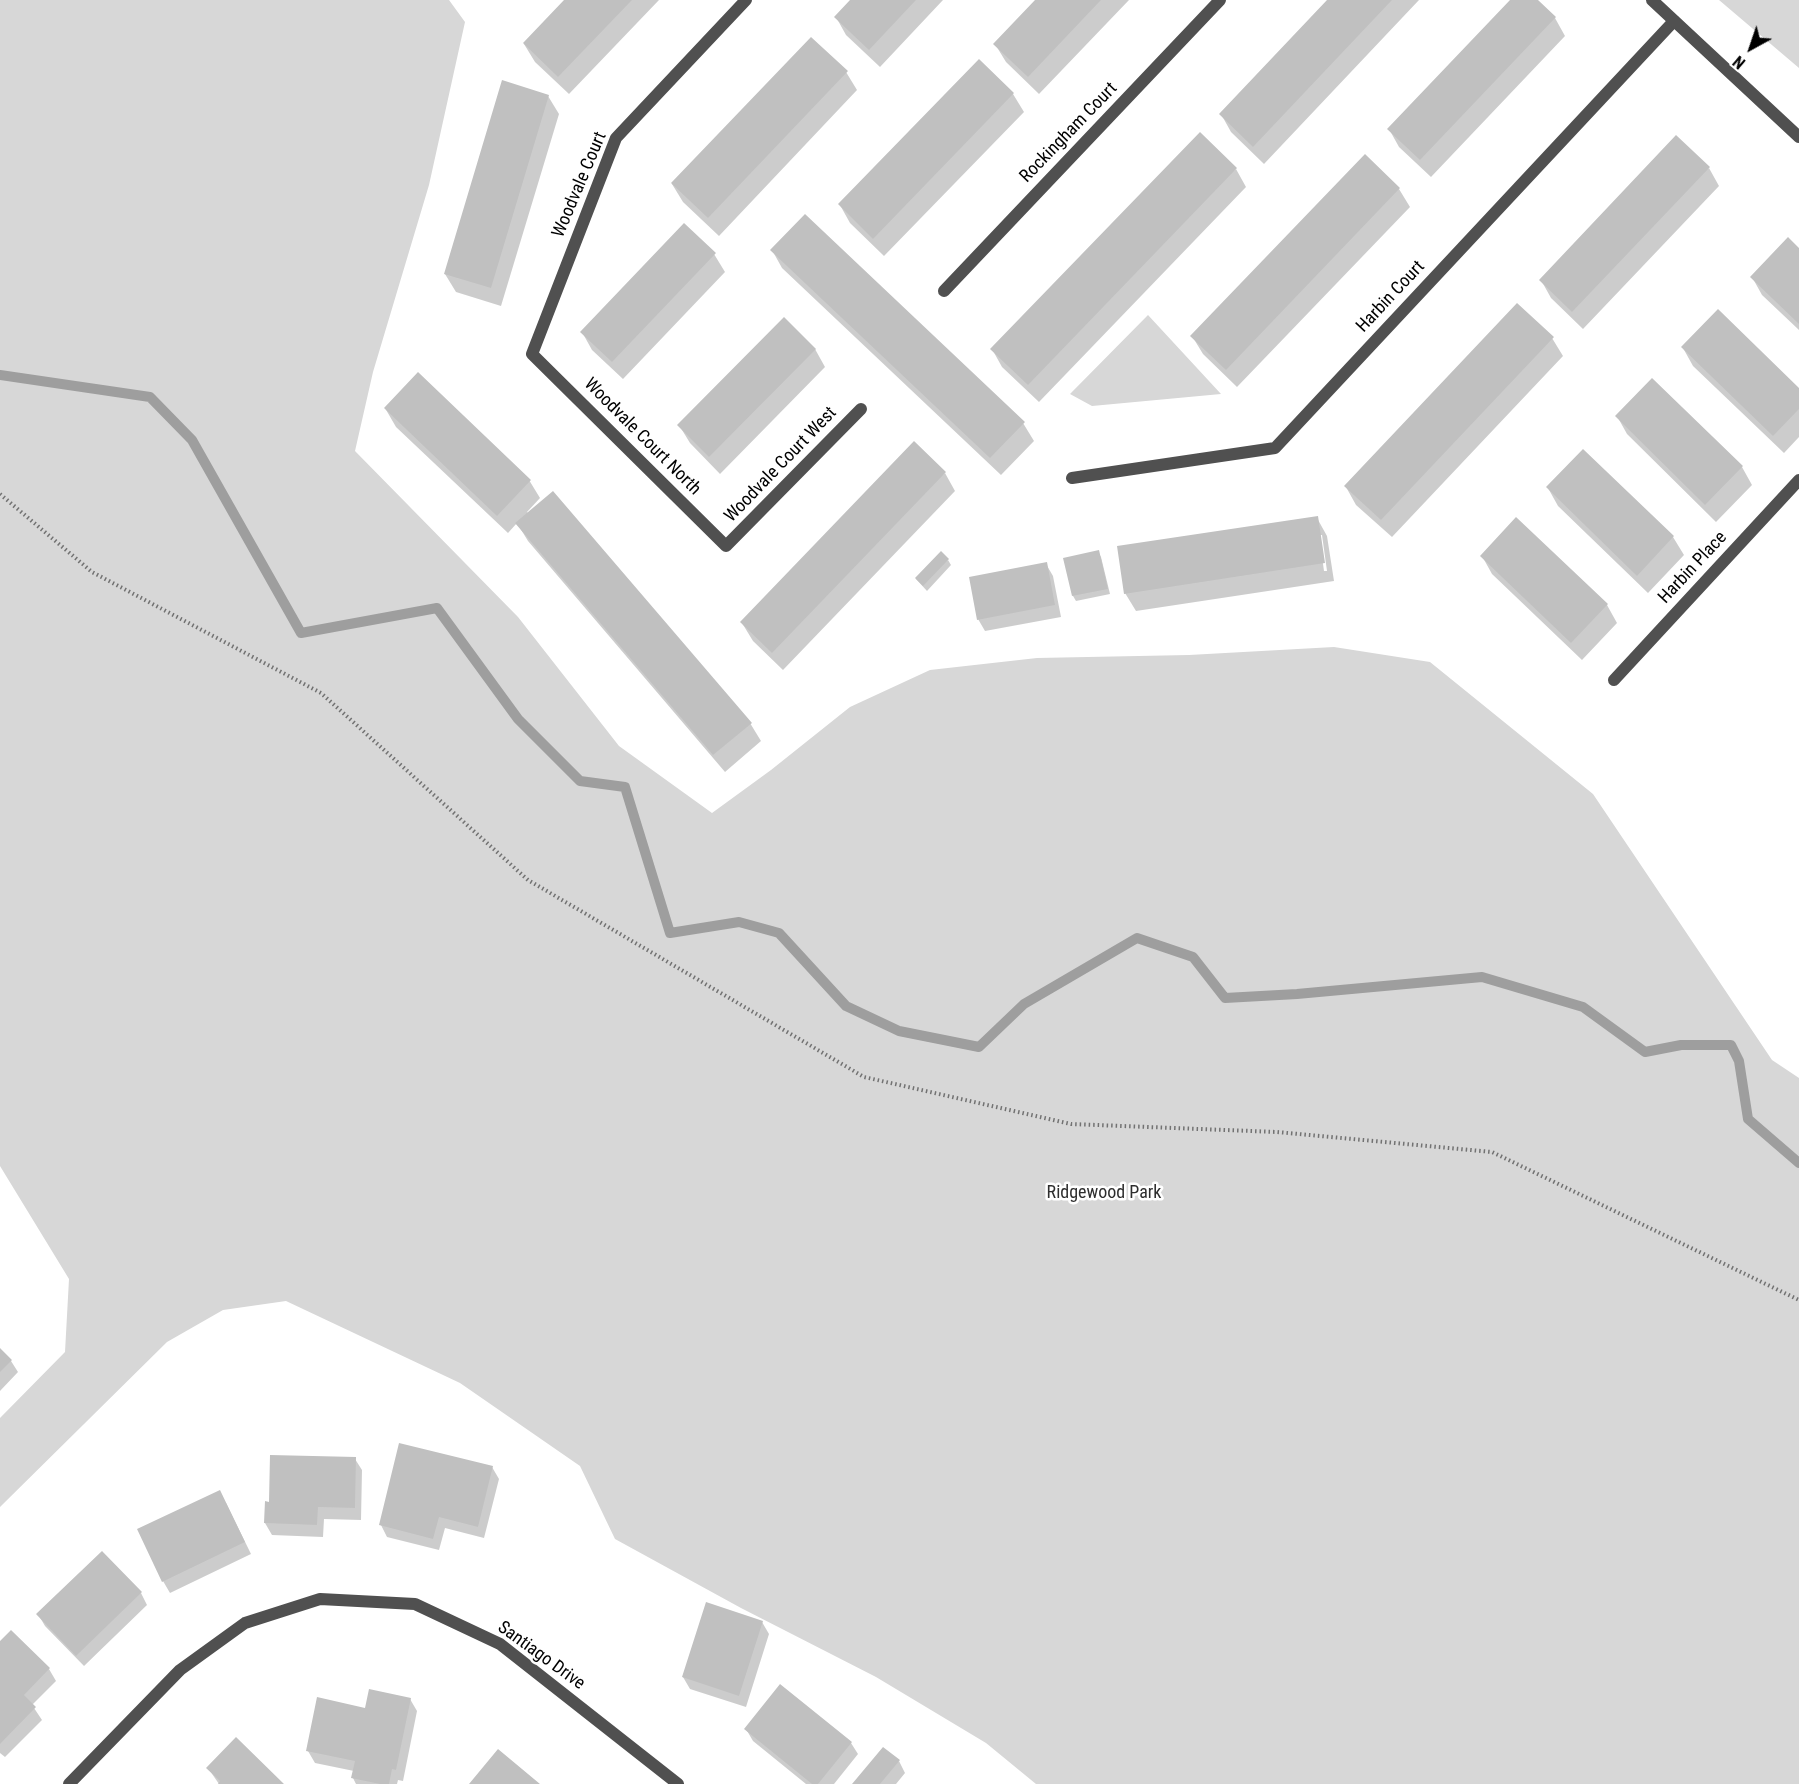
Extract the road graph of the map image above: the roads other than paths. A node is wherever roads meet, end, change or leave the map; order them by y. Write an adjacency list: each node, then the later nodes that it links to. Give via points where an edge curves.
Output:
1 (746, 0): 7 (street, Woodvale Court, via 616,138)
2 (1220, 0): 6 (street, Rockingham Court)
3 (1652, 0): 4 (street)
4 (1674, 21): 5 (street); 9 (street, Harbin Court, via 1275,448)
5 (1799, 137)
6 (944, 291)
7 (532, 354): 11 (street, Woodvale Court North)
8 (861, 409): 11 (street, Woodvale Court West)
9 (1072, 478)
10 (1799, 480): 12 (street, Harbin Place)
11 (726, 546)
12 (1614, 680)
13 (69, 1784): 14 (street, Santiago Drive, via 180,1670 244,1623 320,1599 415,1604 500,1644)
14 (678, 1784)

